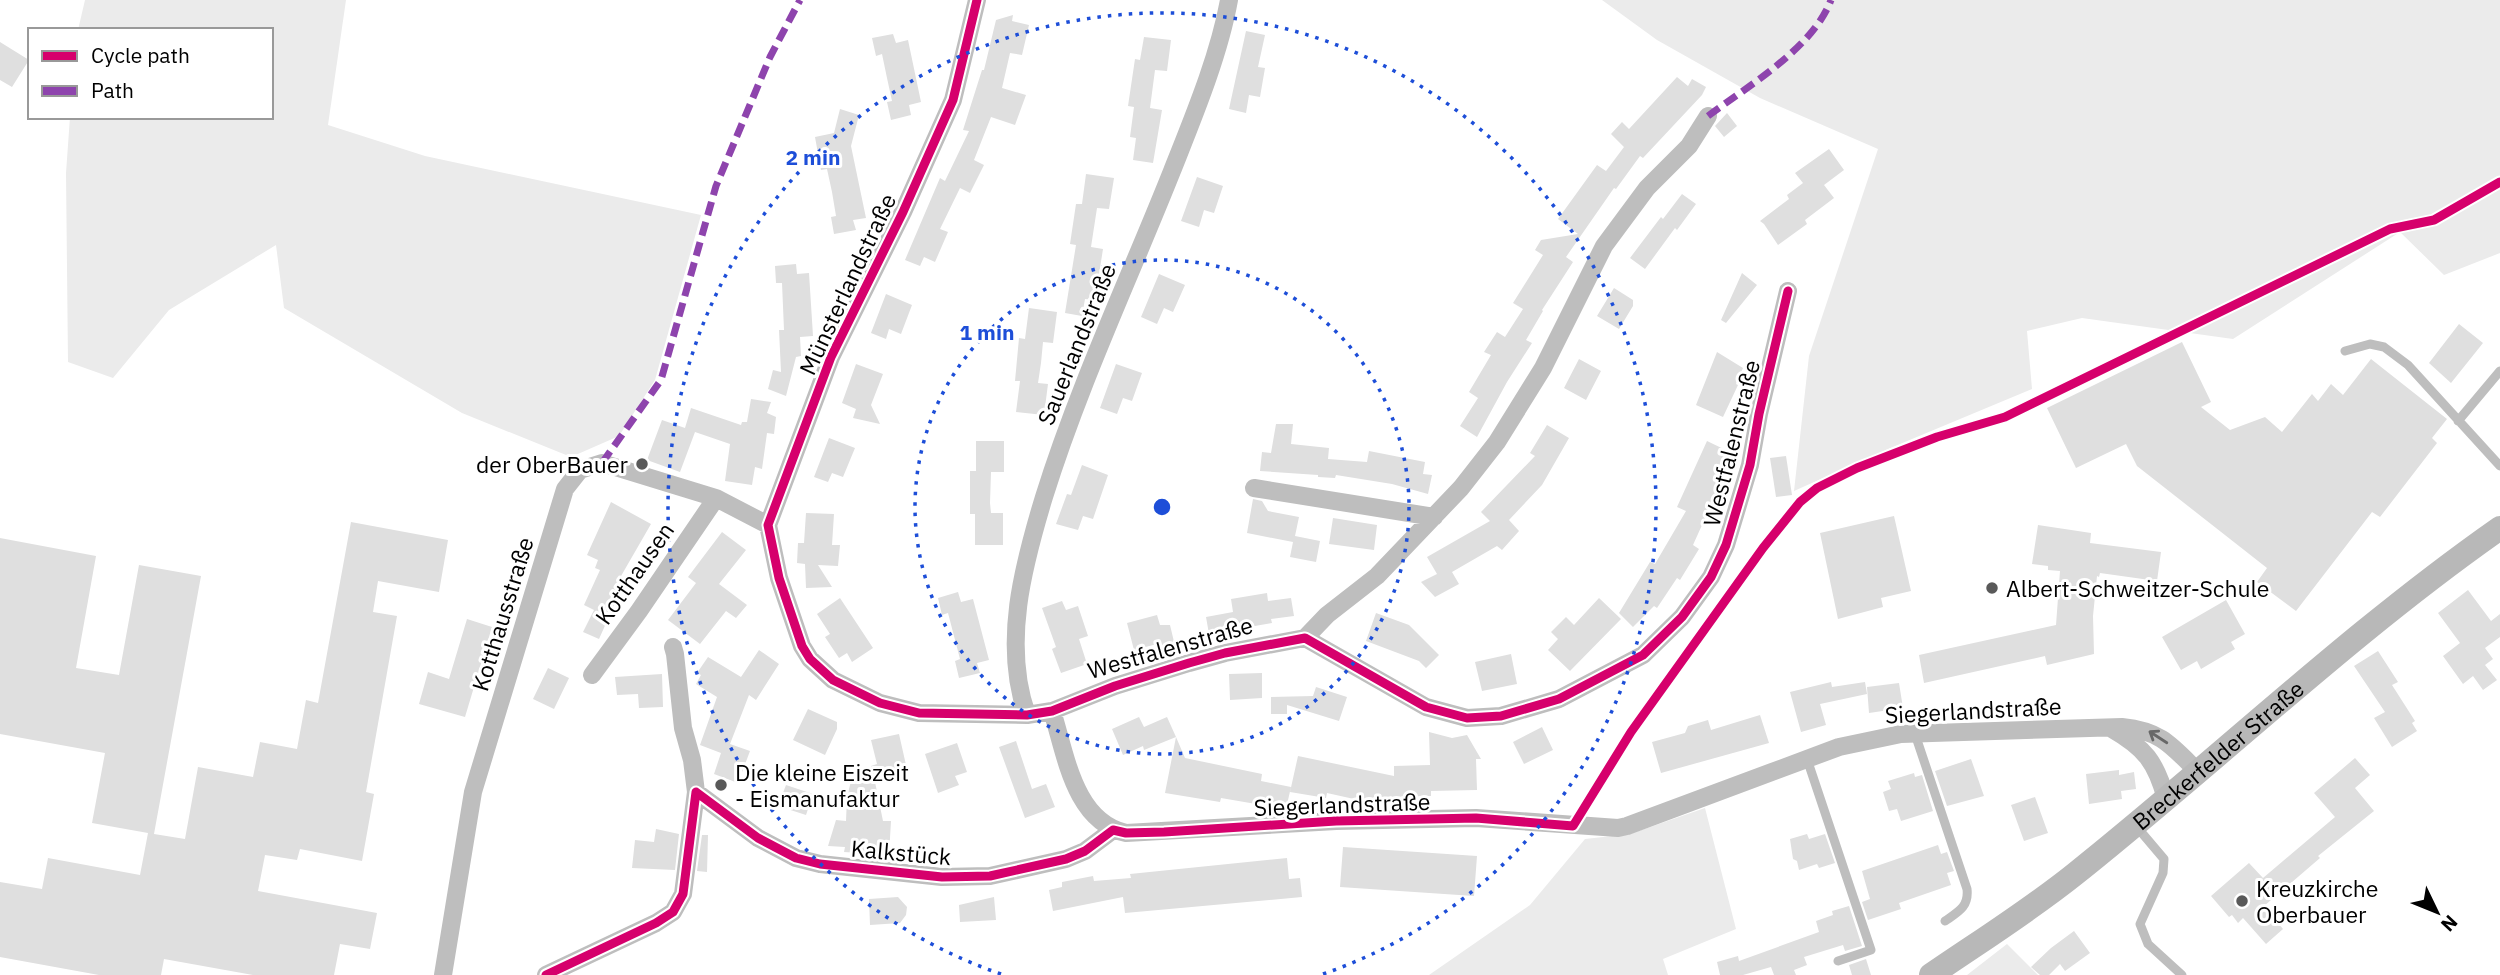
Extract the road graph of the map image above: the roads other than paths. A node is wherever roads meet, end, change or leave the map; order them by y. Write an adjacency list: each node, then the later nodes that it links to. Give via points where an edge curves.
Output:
1 (977, 0): 12 (street, Münsterlandstraße, via 953,100 831,357)
2 (1229, 0): 18 (street, Sauerlandstraße, via 1189,129 1096,351 1040,510 1016,615 1018,669)
3 (1708, 116): 11 (street, via 1689,146 1647,188 1604,246 1522,403 1497,442)
4 (1788, 291): 14 (street, Westfalenstraße, via 1726,545 1711,577 1682,617 1643,655 1559,699 1501,716 1467,719 1426,707)
5 (2345, 351): 7 (lane, via 2370,344 2384,347 2408,365)
6 (2500, 371): 7 (lane)
7 (2458, 421): 8 (lane)
8 (2500, 466)
9 (1254, 488): 11 (street)
10 (716, 498): 12 (street, Kotthausstraße); 16 (street, Kotthausen); 29 (street, Kotthausstraße, via 602,463 580,470 565,489 473,792)
11 (1434, 517): 14 (street, via 1377,576)
12 (768, 525): 18 (street, via 779,578 802,646 833,680 880,704 919,713)
13 (2500, 528): 22 (main road, Breckerfelder Straße, via 2440,570)
14 (1305, 638): 17 (street, Westfalenstraße, via 1189,663)
15 (673, 648): 23 (street, via 683,728)
16 (592, 675)
17 (1052, 711): 18 (street); 26 (street, via 1081,798 1090,813)
18 (1027, 715)
19 (2109, 728): 20 (street, Siegerlandstraße); 22 (street, Siegerlandstraße, one-way to 19, via 2144,729); 24 (street, via 2148,755)
20 (1914, 734): 21 (street, Siegerlandstraße, via 1839,747); 27 (lane, via 1967,889 1964,909)
21 (1807, 759): 26 (street, Siegerlandstraße, via 1618,828 1476,818); 28 (lane, via 1871,950)
22 (2197, 771): 24 (main road, Breckerfelder Straße)
23 (699, 794): 26 (street, Kalkstück, via 758,838 796,858 942,877 990,876 1066,859); 30 (street, via 682,894 673,912)
24 (2166, 799): 25 (main road, Breckerfelder Straße)
25 (2135, 824): 31 (main road, Breckerfelder Straße, via 2073,876); 32 (lane, via 2164,859 2164,873 2140,924 2148,944)
26 (1113, 830)
27 (1945, 921)
28 (1838, 961)
29 (443, 975)
30 (546, 975)
31 (1931, 975)
32 (2182, 975)

